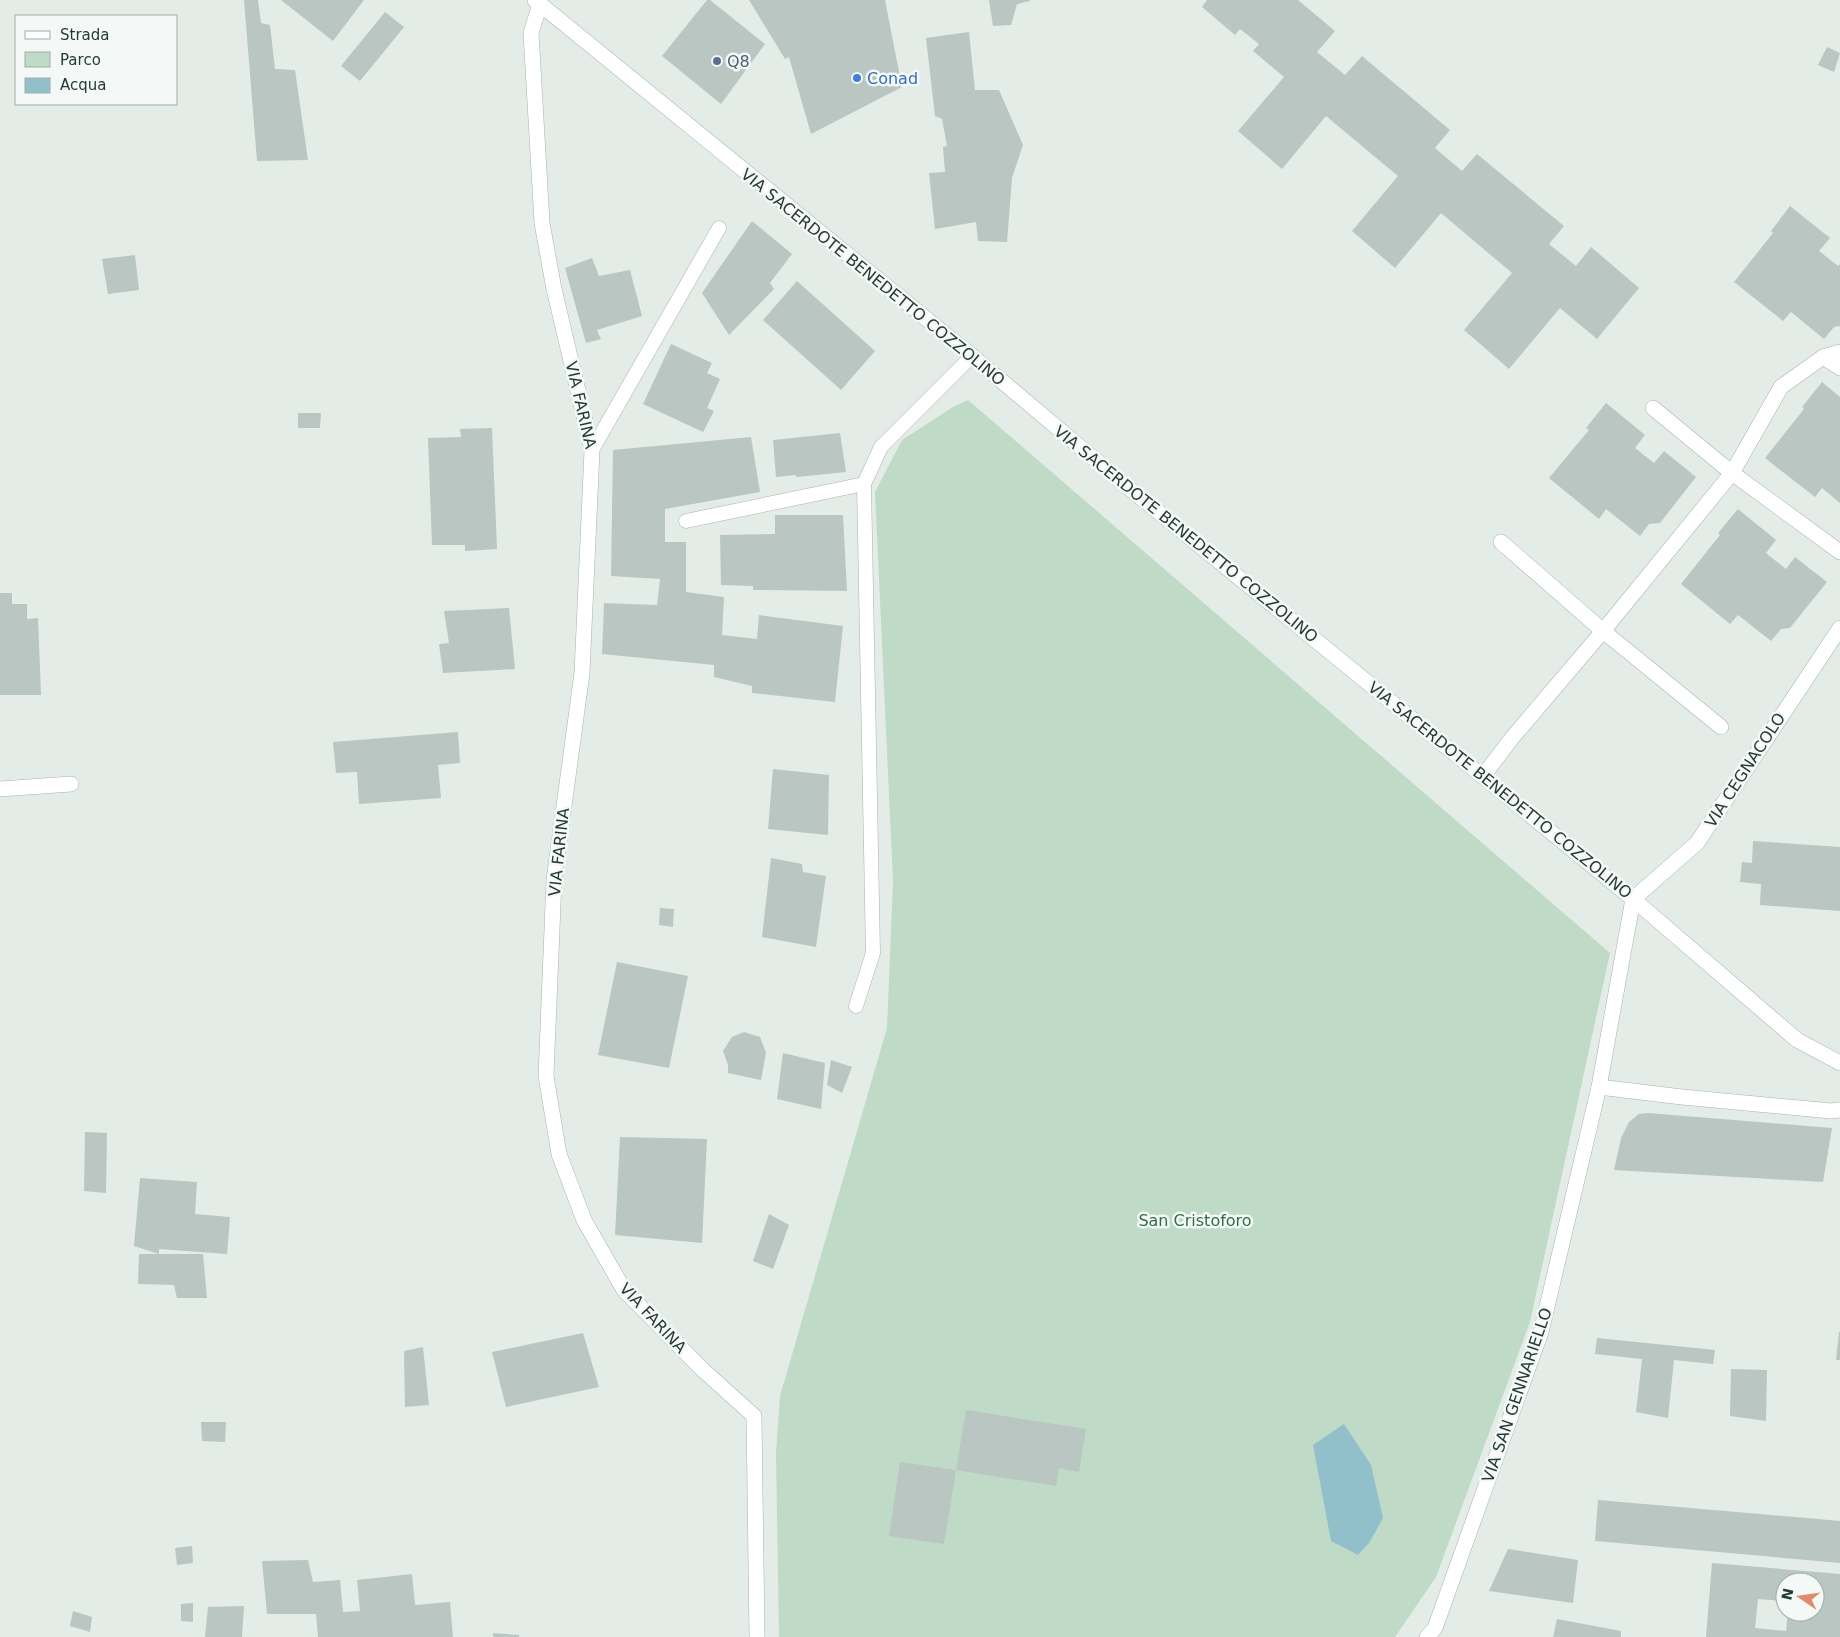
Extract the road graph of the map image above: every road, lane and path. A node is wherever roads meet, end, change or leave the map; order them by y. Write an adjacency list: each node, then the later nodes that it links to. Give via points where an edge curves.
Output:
1 (538, 1): 4 (street, VIA SACERDOTE BENEDETTO COZZOLINO); 8 (street, VIA FARINA, via 530,34 542,223)
2 (719, 228): 8 (lane)
3 (1840, 352): 5 (street)
4 (972, 356): 10 (lane, via 881,447); 17 (street, VIA SACERDOTE BENEDETTO COZZOLINO, via 1126,486)
5 (1823, 357): 6 (street); 9 (street, via 1781,387)
6 (1840, 368)
7 (1653, 408): 9 (street)
8 (592, 450): 25 (street, VIA FARINA, via 582,673 554,880 546,1076 559,1154 584,1220 624,1290 702,1370 754,1416)
9 (1732, 473): 13 (street); 15 (street)
10 (864, 484): 11 (lane); 21 (lane, via 873,953)
11 (686, 521)
12 (1502, 542): 15 (street)
13 (1840, 552)
14 (1840, 628): 20 (street, VIA CEGNACOLO, via 1697,843)
15 (1603, 631): 16 (street); 17 (street)
16 (1721, 727)
17 (1483, 776): 20 (street, VIA SACERDOTE BENEDETTO COZZOLINO)
18 (71, 784): 19 (street)
19 (0, 789)
20 (1633, 898): 22 (street, VIA SACERDOTE BENEDETTO COZZOLINO, via 1797,1040); 23 (street, VIA SAN GENNARIELLO)
21 (856, 1006)
22 (1840, 1063)
23 (1599, 1087): 24 (street); 26 (street, VIA SAN GENNARIELLO, via 1542,1332 1435,1628)
24 (1840, 1110)
25 (758, 1637)
26 (1427, 1637)

